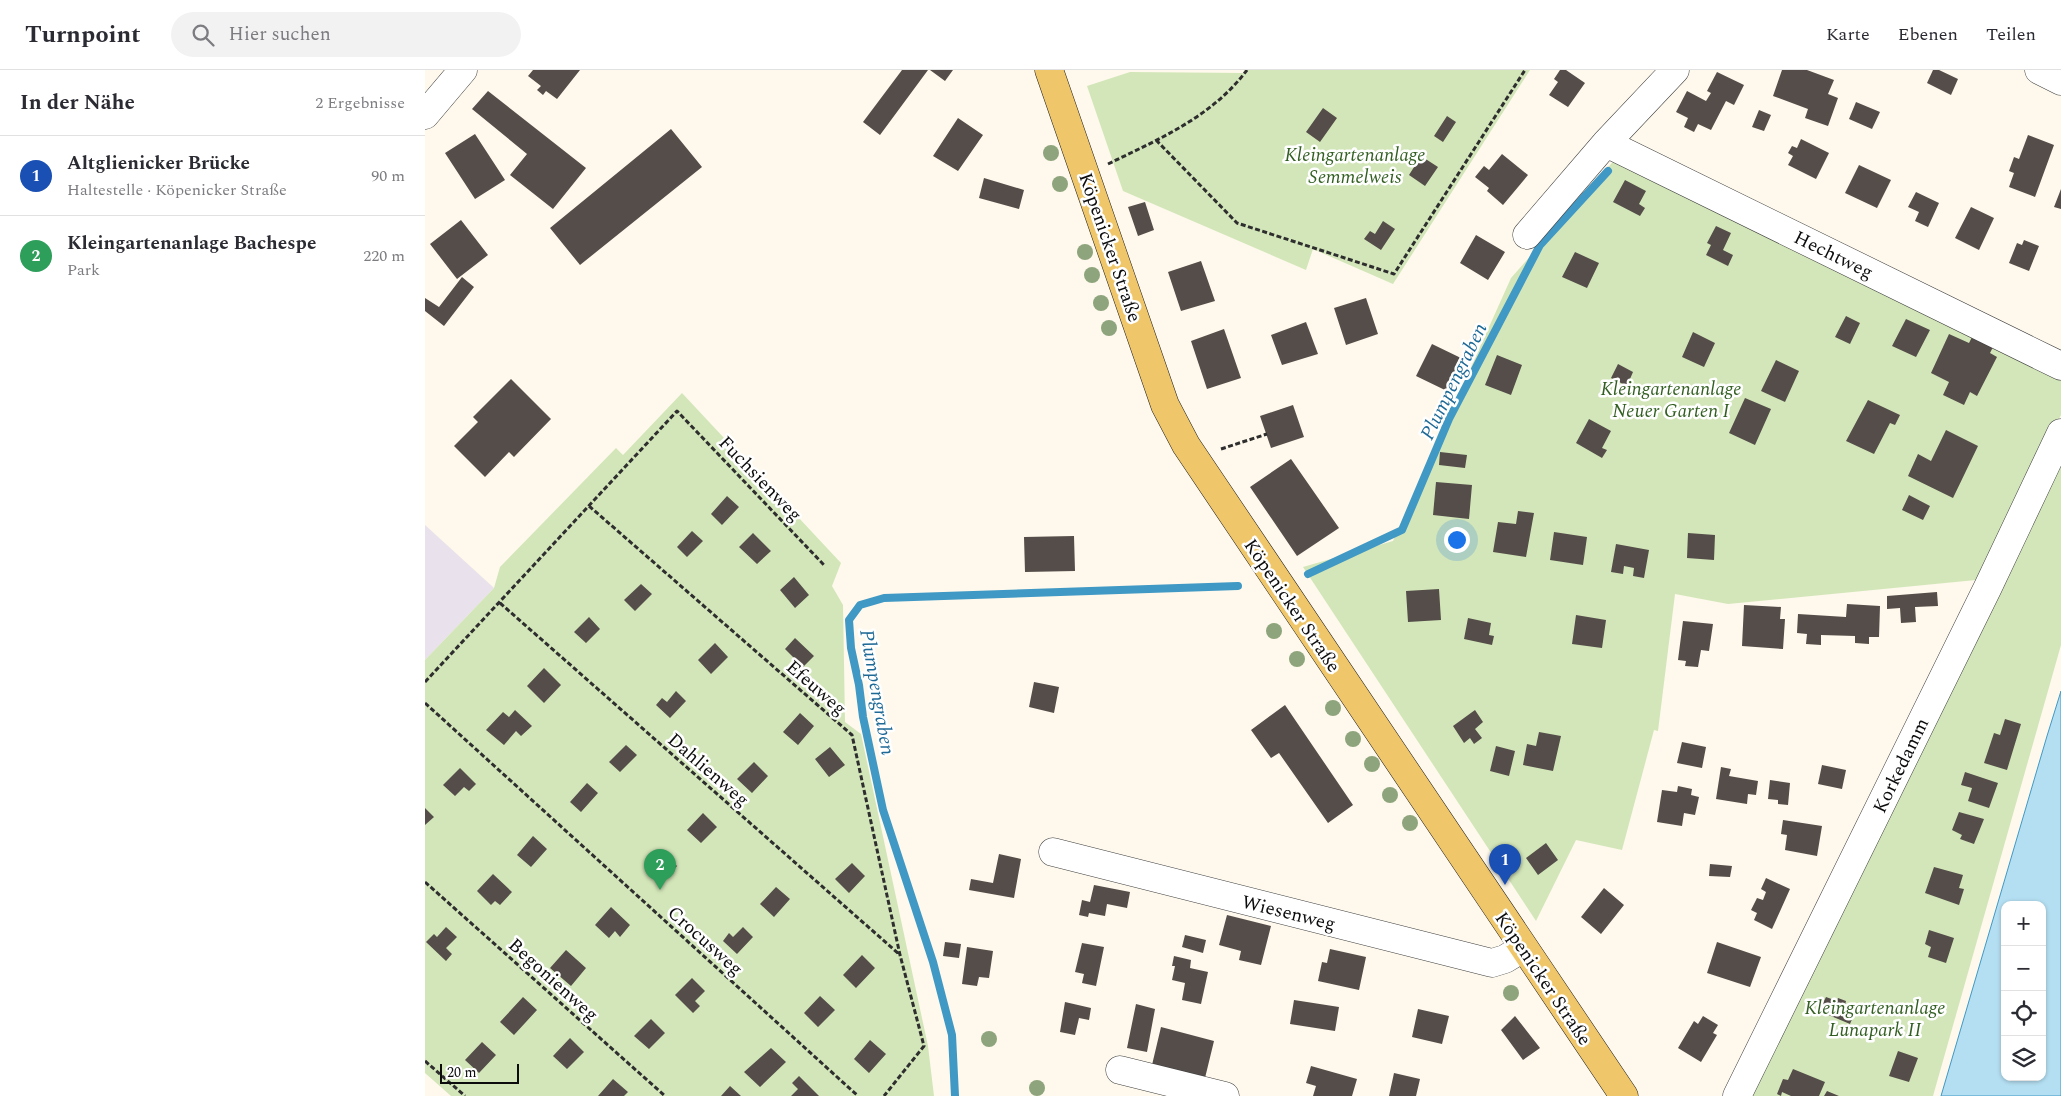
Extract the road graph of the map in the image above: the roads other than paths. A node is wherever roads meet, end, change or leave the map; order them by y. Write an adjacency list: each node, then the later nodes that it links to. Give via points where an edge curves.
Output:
1 (463, 70): 6 (street)
2 (1049, 70): 12 (main road, Köpenicker Straße, via 1165,405 1186,445)
3 (1675, 70): 7 (street)
4 (2039, 70): 5 (street)
5 (2061, 81)
6 (425, 115)
7 (1606, 143): 8 (street); 9 (street, Hechtweg)
8 (1527, 235)
9 (2061, 366)
10 (2061, 433): 16 (street, Korkedamm, via 1989,587)
11 (1053, 852): 12 (street, Wiesenweg, via 1491,963)
12 (1523, 948): 15 (main road, Köpenicker Straße)
13 (1120, 1070): 14 (street)
14 (1225, 1096)
15 (1624, 1096)
16 (1737, 1096)

